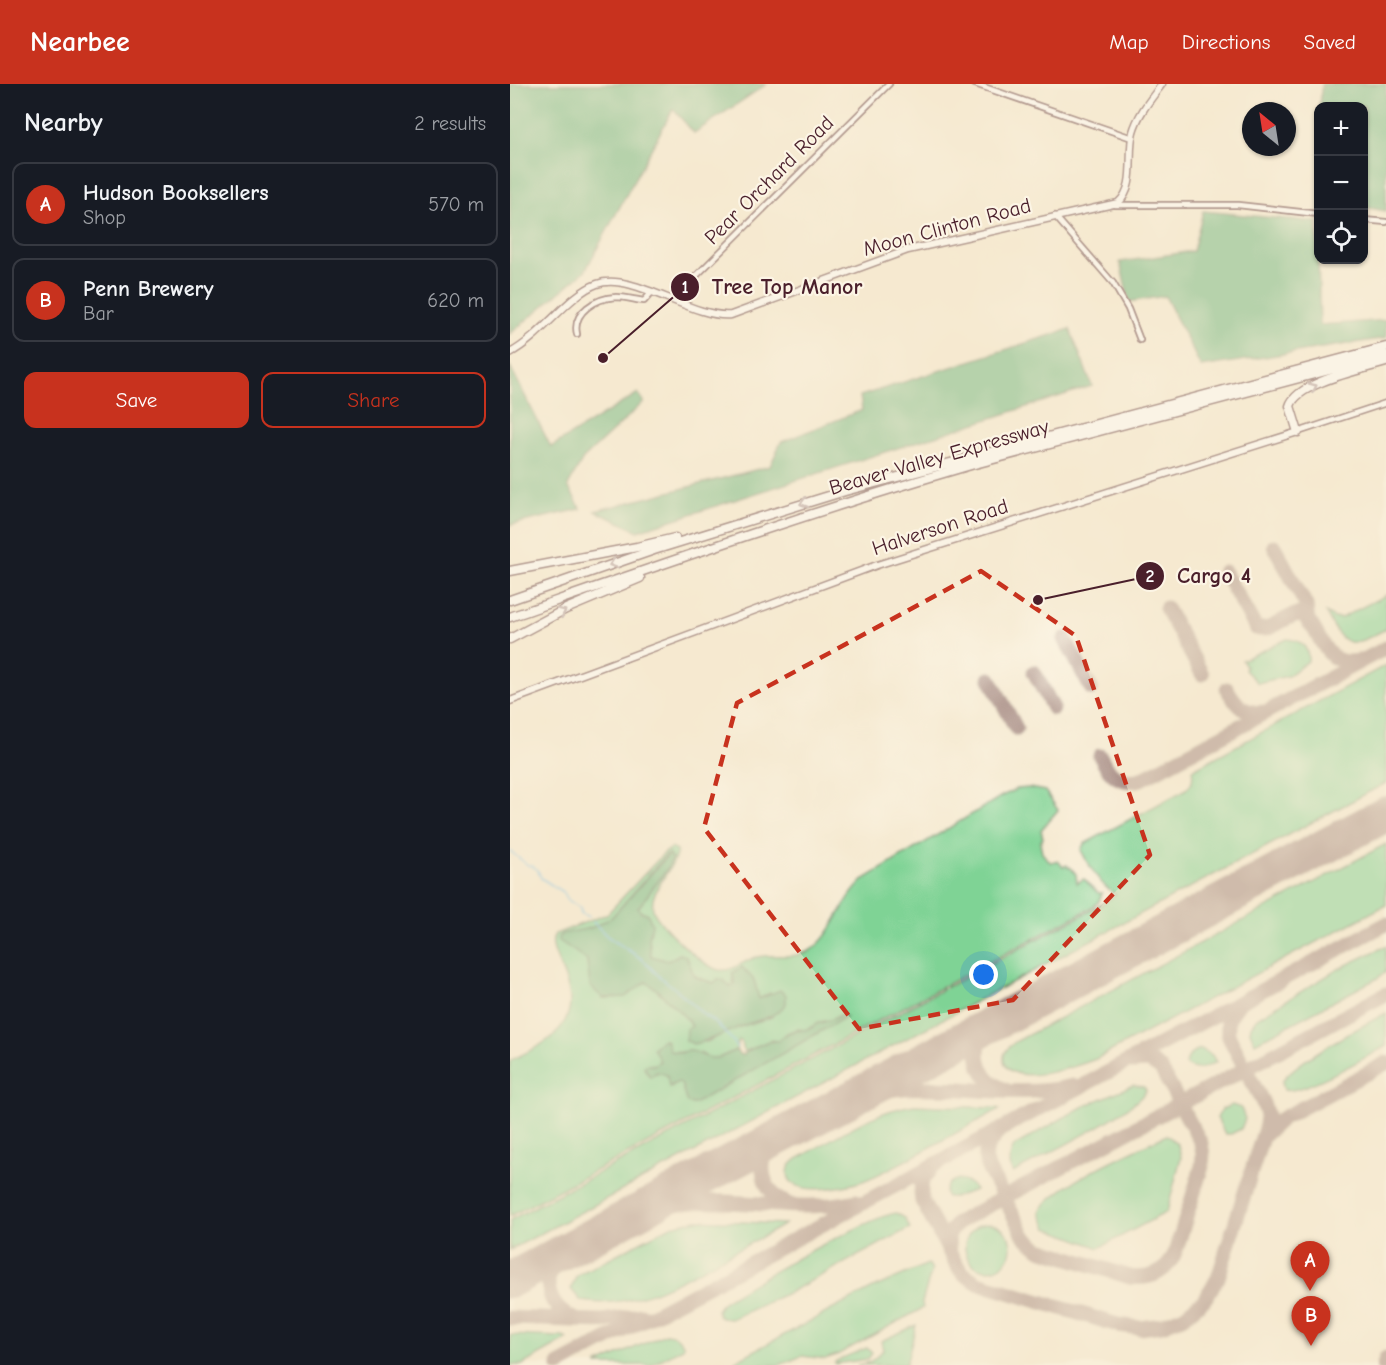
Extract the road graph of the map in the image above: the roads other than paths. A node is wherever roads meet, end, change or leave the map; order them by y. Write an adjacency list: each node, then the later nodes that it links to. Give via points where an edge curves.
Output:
1 (889, 84): 11 (street, Pear Orchard Road)
2 (975, 84): 4 (street)
3 (1162, 84): 4 (street, via 1142,113)
4 (1132, 138): 5 (street, via 1127,192)
5 (1115, 205): 6 (street, via 1238,205); 7 (street, Moon Clinton Road)
6 (1314, 214)
7 (1056, 216): 11 (street, Moon Clinton Road, via 908,250 736,314 715,314); 13 (street, via 1113,283)
8 (1368, 220): 9 (street)
9 (1386, 222)
10 (651, 292): 11 (street, Moon Clinton Road); 12 (street, via 644,301 616,297 594,303 579,316); 15 (street, Moon Clinton Road, via 615,282 595,285)
11 (672, 300)
12 (577, 334)
13 (1140, 340)
14 (1386, 347): 20 (highway, Beaver Valley Expressway, one-way to 20)
15 (510, 353)
16 (1386, 355): 21 (highway, Beaver Valley Expressway, via 971,465)
17 (1386, 362): 19 (highway, one-way to 17, via 1290,406 1300,393)
18 (1386, 403): 19 (street, Halverson Road)
19 (1298, 432): 26 (street, Halverson Road, via 877,564)
20 (748, 519): 22 (highway, via 637,547); 23 (highway, Beaver Valley Expressway, one-way to 23)
21 (771, 527): 24 (highway, Beaver Valley Expressway); 25 (highway, one-way to 21, via 603,593)
22 (510, 571)
23 (510, 600)
24 (510, 617)
25 (510, 639)
26 (510, 700)

